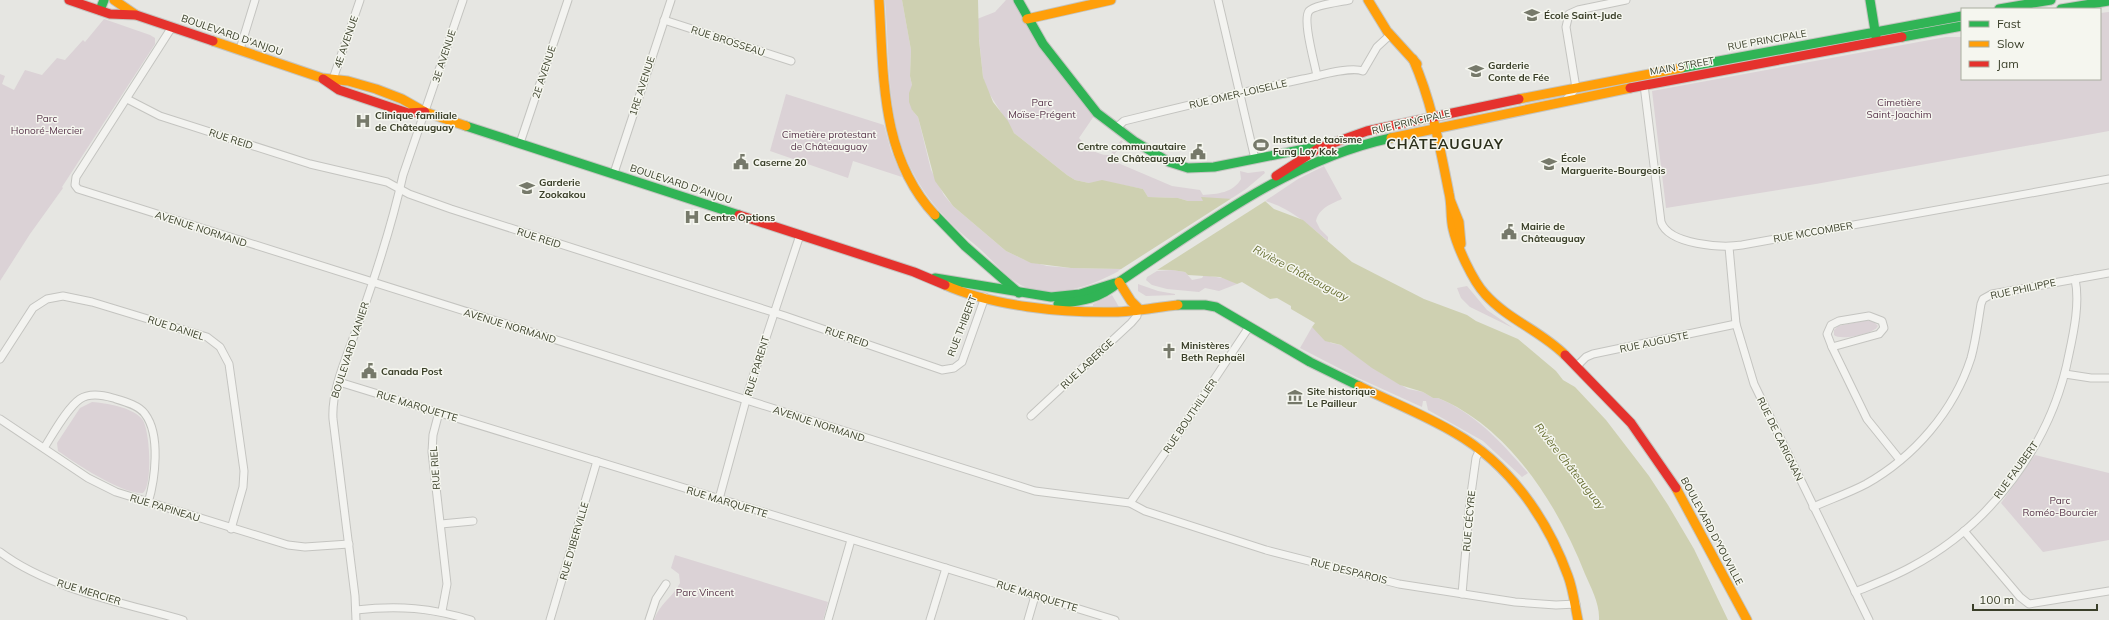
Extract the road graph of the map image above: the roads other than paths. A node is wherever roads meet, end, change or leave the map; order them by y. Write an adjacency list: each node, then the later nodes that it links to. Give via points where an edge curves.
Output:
1 (68, 0): 21 (street, BOULEVARD D'ANJOU)
2 (104, 0): 21 (street)
3 (114, 0): 22 (street, BOULEVARD D'ANJOU)
4 (255, 0): 31 (street)
5 (360, 0): 34 (street, 4E AVENUE)
6 (463, 0): 40 (street, 3E AVENUE)
7 (568, 0): 44 (street, 2E AVENUE)
8 (671, 0): 25 (street, 1RE AVENUE)
9 (879, 0): 53 (street, via 887,108 898,157 911,183 929,208)
10 (1018, 0): 24 (street, RUE PRINCIPALE)
11 (1111, 0): 24 (street)
12 (1218, 0): 37 (street)
13 (1348, 0): 33 (street, via 1316,7 1307,15)
14 (1368, 0): 29 (street, BOULEVARD D'YOUVILLE)
15 (1626, 0): 36 (street, via 1574,11 1567,18 1566,27)
16 (1870, 0): 28 (street)
17 (2051, 0): 19 (street)
18 (2109, 1): 20 (street)
19 (2004, 8)
20 (2067, 8)
21 (100, 10): 22 (street, BOULEVARD D'ANJOU, via 110,14)
22 (136, 15): 27 (street, BOULEVARD D'ANJOU)
23 (1961, 16): 28 (street, RUE PRINCIPALE)
24 (1028, 19): 43 (street, RUE PRINCIPALE, via 1043,44 1095,111)
25 (664, 20): 32 (street, RUE BROSSEAU); 47 (street, 1RE AVENUE)
26 (1961, 26): 30 (street)
27 (172, 27): 31 (street, BOULEVARD D'ANJOU); 38 (street, AVENUE NORMAND)
28 (1875, 31): 30 (street); 36 (street, RUE PRINCIPALE)
29 (1390, 36): 33 (street, RUE OMER-LOISELLE, via 1377,47 1363,71); 41 (street, BOULEVARD D'YOUVILLE, via 1413,60 1424,84)
30 (1877, 42): 35 (street, MAIN STREET)
31 (240, 49): 34 (street, BOULEVARD D'ANJOU)
32 (791, 62)
33 (1317, 76): 37 (street, RUE OMER-LOISELLE)
34 (332, 82): 40 (street, BOULEVARD D'ANJOU, via 343,79 412,102)
35 (1644, 85): 39 (street, RUE PRINCIPALE); 52 (street, RUE MCCOMBER, via 1662,225 1670,234 1682,239)
36 (1576, 87): 39 (street, via 1574,93); 41 (street, RUE PRINCIPALE)
37 (1240, 93): 43 (street, RUE OMER-LOISELLE, via 1124,121); 46 (street)
38 (127, 99): 49 (street, RUE REID, via 152,113 186,125 310,164 381,180); 58 (street, AVENUE NORMAND, via 76,177 75,185 78,189)
39 (1566, 100): 42 (street, RUE PRINCIPALE)
40 (426, 112): 44 (street, BOULEVARD D'ANJOU); 49 (street, BOULEVARD VANIER)
41 (1434, 117): 42 (street, BOULEVARD D'YOUVILLE); 45 (street, RUE PRINCIPALE)
42 (1435, 127): 50 (street, RUE PRINCIPALE, via 1376,141 1329,156 1302,167); 69 (street, BOULEVARD D'YOUVILLE, via 1451,202 1458,213 1461,248 1474,279 1491,300 1538,333)
43 (1116, 128): 46 (street, RUE PRINCIPALE, via 1160,157 1180,166 1206,168)
44 (520, 143): 47 (street, BOULEVARD D'ANJOU)
45 (1326, 144): 46 (street, RUE PRINCIPALE); 50 (street, RUE PRINCIPALE, via 1301,158)
46 (1255, 159)
47 (614, 173): 51 (street, BOULEVARD D'ANJOU)
48 (2109, 179): 52 (street, RUE MCCOMBER)
49 (400, 189): 58 (street, BOULEVARD VANIER); 64 (street, RUE REID, via 450,209)
50 (1248, 198): 57 (street)
51 (800, 235): 55 (street, BOULEVARD D'ANJOU); 64 (street, RUE PARENT)
52 (1729, 247): 65 (street, RUE DE CARIGNAN)
53 (987, 266): 59 (street, RUE THIBERT); 60 (street)
54 (2109, 273): 56 (street, RUE PHILIPPE)
55 (930, 278): 59 (street, BOULEVARD D'ANJOU, via 956,278); 61 (street, BOULEVARD D'ANJOU, via 957,290)
56 (2075, 279): 71 (street, RUE FAUBERT, via 2073,334); 80 (street, RUE PHILIPPE, via 1992,294 1983,299 1970,359 1959,386 1926,436)
57 (1118, 282): 60 (street, BOULEVARD D'ANJOU, via 1068,296 1050,297); 62 (street, via 1107,292 1087,300); 63 (street)
58 (372, 283): 73 (street, BOULEVARD VANIER); 74 (street, AVENUE NORMAND)
59 (988, 287): 60 (street, BOULEVARD D'ANJOU); 61 (street, RUE THIBERT)
60 (1019, 293)
61 (985, 297): 62 (street, BOULEVARD D'ANJOU); 70 (street, RUE THIBERT, via 964,358)
62 (1040, 306): 63 (street, BOULEVARD D'ANJOU, via 1095,312 1122,312)
63 (1138, 308): 66 (street, BOULEVARD D'ANJOU, via 1209,305); 76 (street, RUE LABERGE, via 1137,316 1131,323)
64 (774, 313): 70 (street, RUE REID, via 938,369); 74 (street, RUE PARENT)
65 (1736, 324): 69 (street, RUE AUGUSTE, via 1594,354 1586,357); 85 (street, RUE DE CARIGNAN, via 1754,384)
66 (1249, 327): 79 (street, BOULEVARD D'ANJOU, via 1331,372 1442,426); 84 (street, RUE BOUTHILLIER)
67 (1832, 347): 67 (street, via 1876,336 1882,331 1883,324 1879,319 1869,316 1834,323 1827,331); 80 (street, via 1867,419)
68 (0, 359): 88 (street, RUE DANIEL, via 33,308 58,296 92,302 188,330 212,340 223,352 229,364 244,464 243,484)
69 (1577, 366): 112 (street, BOULEVARD D'YOUVILLE, via 1627,419 1672,479 1694,516)
70 (954, 368)
71 (2065, 374): 72 (street); 89 (street, RUE FAUBERT, via 2048,420 2027,457 1993,502)
72 (2109, 378)
73 (339, 382): 75 (street, RUE MARQUETTE); 91 (street, BOULEVARD VANIER, via 333,399 333,413)
74 (746, 400): 82 (street, RUE PARENT); 84 (street, AVENUE NORMAND, via 1035,491)
75 (439, 412): 81 (street, RUE MARQUETTE); 87 (street, RUE RIEL, via 432,452)
76 (1031, 416)
77 (0, 419): 78 (street, RUE PAPINEAU)
78 (44, 448): 83 (street, RUE PAPINEAU, via 98,484); 83 (street, via 73,406 84,397 106,396 139,408 151,424 154,446 154,470)
79 (1480, 449): 97 (street, RUE CÉCYRE, via 1476,458 1470,501); 99 (street, BOULEVARD D'ANJOU, via 1510,477 1537,512 1562,562)
80 (1900, 460): 85 (street, RUE PHILIPPE, via 1862,486)
81 (597, 461): 82 (street, RUE MARQUETTE); 105 (street, RUE D'IBERVILLE)
82 (719, 499): 90 (street, RUE MARQUETTE)
83 (148, 503): 88 (street, RUE PAPINEAU)
84 (1130, 503): 97 (street, RUE DESPAROIS, via 1145,511 1309,562 1399,584)
85 (1813, 507): 96 (street, RUE DE CARIGNAN)
86 (473, 521): 87 (street)
87 (441, 524): 101 (street, RUE RIEL, via 447,584)
88 (231, 529): 91 (street, RUE PAPINEAU, via 297,546)
89 (1964, 531): 95 (street, via 2020,597 2029,604); 96 (street, RUE FAUBERT, via 1911,567)
90 (851, 540): 93 (street, RUE MARQUETTE); 107 (street)
91 (349, 544): 100 (street, BOULEVARD VANIER)
92 (0, 552): 102 (street, RUE MERCIER, via 28,570 55,582)
93 (946, 568): 98 (street, RUE MARQUETTE); 108 (street)
94 (666, 584): 106 (street, via 656,599)
95 (2109, 591)
96 (1855, 592): 113 (street, RUE DE CARIGNAN)
97 (1462, 594): 99 (street, RUE DESPAROIS, via 1545,605)
98 (1035, 596): 109 (street); 110 (street, RUE MARQUETTE)
99 (1576, 604): 111 (street, BOULEVARD D'ANJOU)
100 (356, 610): 101 (street, via 399,606); 103 (street, BOULEVARD VANIER)
101 (442, 611): 104 (street)
102 (183, 620)
103 (356, 620)
104 (471, 620)
105 (550, 620)
106 (649, 620)
107 (828, 620)
108 (930, 620)
109 (1028, 620)
110 (1115, 620)
111 (1578, 620)
112 (1747, 620)
113 (1869, 620)

